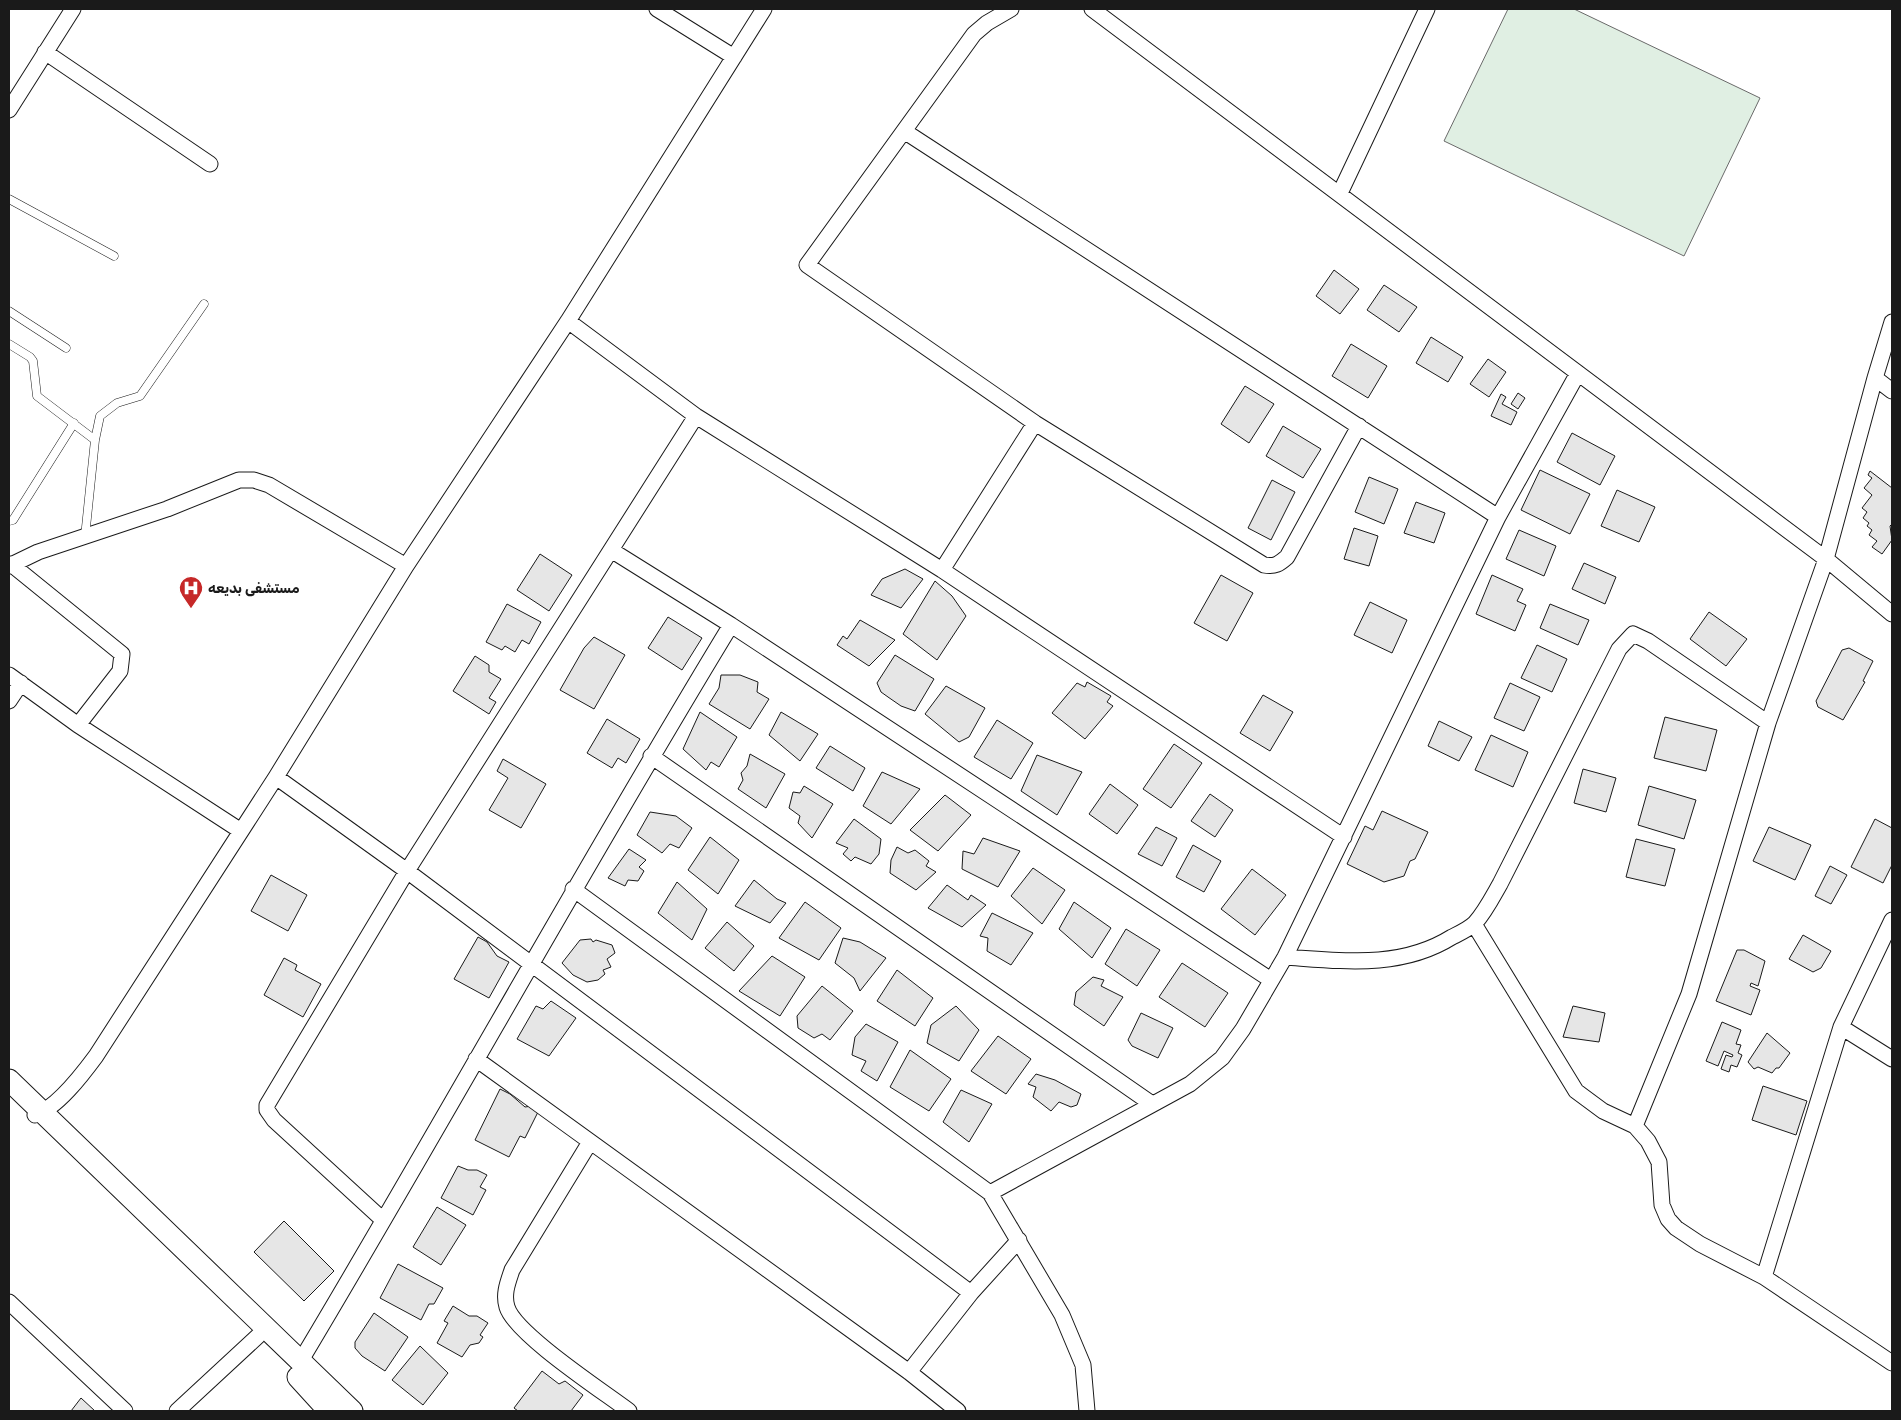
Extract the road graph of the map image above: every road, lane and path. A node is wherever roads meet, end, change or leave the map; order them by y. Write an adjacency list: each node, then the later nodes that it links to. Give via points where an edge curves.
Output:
1 (73, 9): 8 (street)
2 (657, 9): 9 (street)
3 (764, 9): 9 (street)
4 (1012, 9): 7 (street)
5 (1092, 9): 13 (street)
6 (1426, 9): 13 (street)
7 (986, 16): 11 (street)
8 (45, 52): 10 (street); 12 (street)
9 (734, 57): 18 (street)
10 (9, 110)
11 (904, 131): 27 (street, via 806,265); 28 (street)
12 (210, 164)
13 (1340, 193): 22 (street)
14 (9, 199): 15 (lane)
15 (114, 256)
16 (204, 304): 29 (lane, via 140,396 117,403 100,416)
17 (9, 311): 21 (lane)
18 (568, 320): 25 (street); 36 (street)
19 (1892, 322): 23 (street)
20 (9, 344): 26 (lane, via 33,361 37,396)
21 (66, 348)
22 (1578, 373): 30 (street); 34 (street)
23 (1875, 378): 24 (street); 34 (street)
24 (1892, 392)
25 (696, 416): 33 (street); 37 (street)
26 (74, 423): 29 (lane); 31 (lane)
27 (1035, 423): 28 (street, via 1255,561 1272,567 1287,557); 37 (street)
28 (1359, 426): 30 (street)
29 (95, 440): 32 (lane)
30 (1498, 517): 47 (street)
31 (9, 521)
32 (84, 538): 35 (street, via 38,552); 36 (street, via 239,480 254,480 269,485)
33 (611, 550): 39 (street); 48 (street)
34 (1826, 558): 38 (street); 42 (street)
35 (10, 565): 43 (street, via 122,654 120,671)
36 (406, 566): 45 (street)
37 (942, 570): 47 (street)
38 (1892, 614)
39 (731, 625): 44 (street); 54 (street)
40 (15, 679): 41 (street); 43 (street)
41 (9, 701)
42 (1768, 723): 51 (street, via 1633,634 1620,649 1500,884); 62 (street, via 1689,994)
43 (78, 725): 46 (street)
44 (651, 756): 49 (street); 60 (street)
45 (276, 778): 46 (street); 48 (street)
46 (241, 831): 61 (street, via 96,1056 80,1078)
47 (1344, 837): 52 (street)
48 (407, 871): 53 (street); 65 (street, via 267,1105 274,1120)
49 (573, 889): 53 (street); 64 (street)
50 (1892, 920): 55 (street)
51 (1474, 924): 52 (street, via 1421,953 1394,960); 62 (street, via 1576,1091 1603,1111)
52 (1285, 957): 54 (street)
53 (532, 964): 56 (street); 68 (street)
54 (1271, 980): 60 (street, via 1222,1058 1190,1084)
55 (1841, 1027): 57 (street); 67 (street)
56 (476, 1059): 63 (street); 65 (street)
57 (1892, 1059)
58 (9, 1080): 61 (street)
59 (9, 1097): 61 (street)
60 (1152, 1104): 64 (street)
61 (38, 1114): 70 (street); 71 (street)
62 (1635, 1126): 67 (street, via 1656,1153 1662,1205 1668,1219 1700,1244)
63 (590, 1142): 73 (street); 78 (street, via 512,1270 506,1289 507,1308 533,1338)
64 (990, 1193): 66 (street)
65 (383, 1220): 71 (street)
66 (1018, 1240): 68 (street); 80 (street, via 1062,1315 1083,1365)
67 (1764, 1277): 72 (street)
68 (971, 1293): 73 (street)
69 (9, 1302): 74 (street)
70 (258, 1336): 75 (street); 76 (street)
71 (300, 1362): 77 (street)
72 (1892, 1363)
73 (909, 1372): 79 (street)
74 (125, 1411)
75 (177, 1411)
76 (329, 1411)
77 (352, 1411)
78 (629, 1411)
79 (958, 1411)
80 (1087, 1411)

